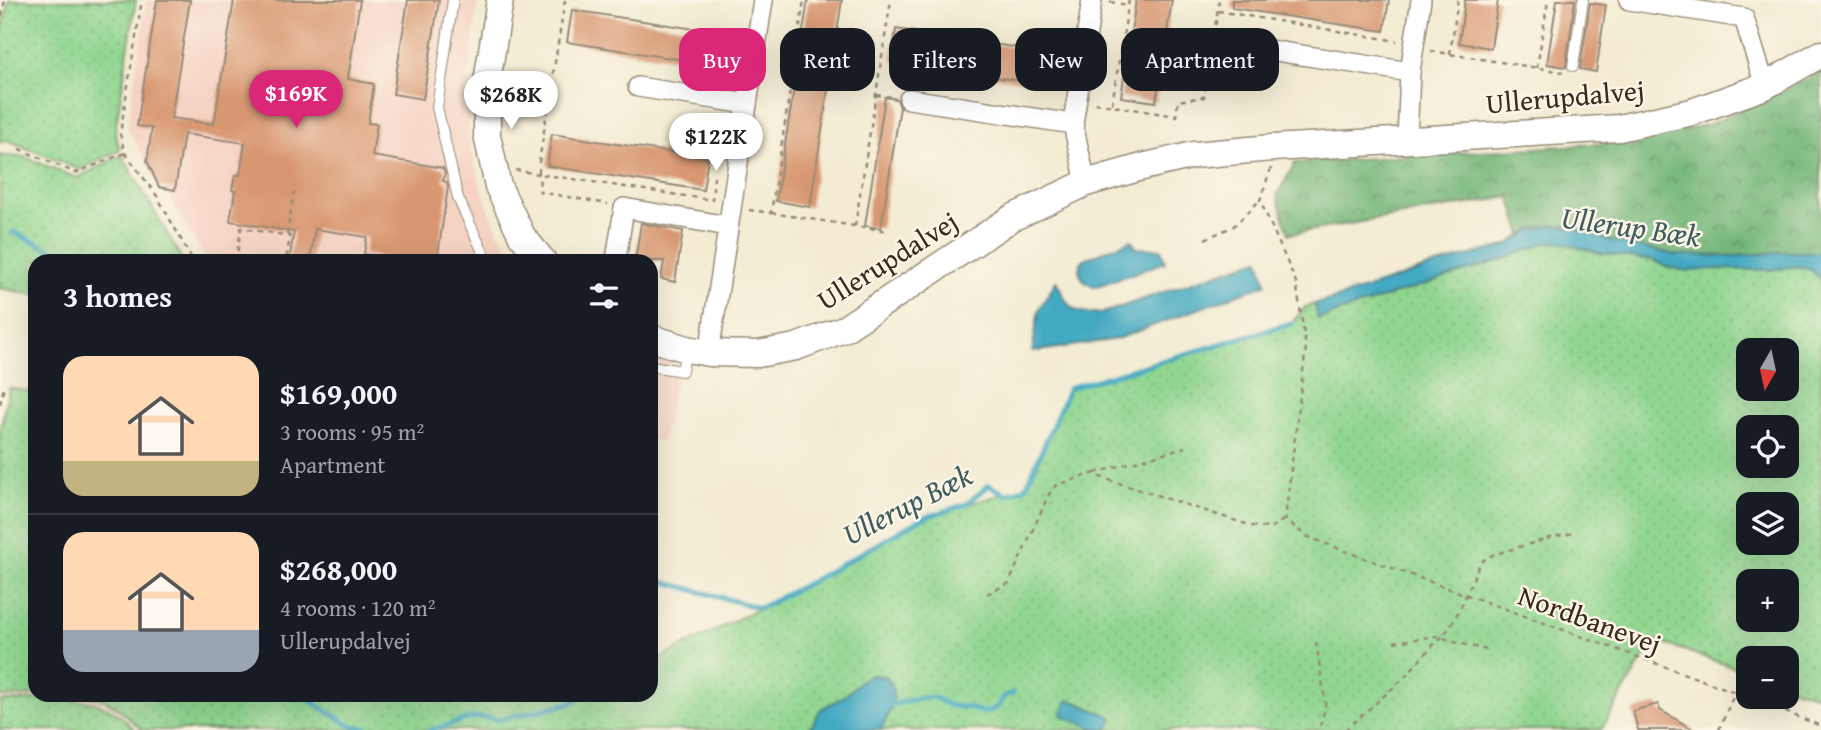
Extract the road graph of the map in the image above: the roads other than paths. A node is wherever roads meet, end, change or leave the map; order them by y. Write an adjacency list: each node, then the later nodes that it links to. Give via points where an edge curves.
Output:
1 (453, 0): 20 (lane, via 437,107 457,198)
2 (500, 0): 21 (street, via 487,82 487,135 498,186 522,236)
3 (763, 0): 15 (street)
4 (1421, 0): 11 (street)
5 (1583, 0): 10 (lane)
6 (1629, 0): 12 (street, via 1744,18)
7 (1099, 1): 16 (street)
8 (1279, 52): 11 (street)
9 (1821, 54): 12 (street, Ullerupdalvej)
10 (1573, 66)
11 (1410, 72): 17 (street)
12 (1765, 86): 17 (street, Ullerupdalvej, via 1692,112 1619,128)
13 (638, 87): 15 (street)
14 (909, 99): 16 (street)
15 (747, 104): 19 (street)
16 (1073, 124): 18 (street)
17 (1407, 140): 18 (street, Ullerupdalvej, via 1195,155)
18 (1086, 183): 24 (street, Ullerupdalvej, via 1012,218 844,329 796,347 758,354)
19 (730, 216): 22 (street, via 624,208); 24 (street)
20 (484, 254)
21 (537, 254)
22 (617, 254)
23 (658, 340): 24 (street, Ullerupdalvej)
24 (698, 351): 25 (lane, via 682,371)
25 (658, 367)

